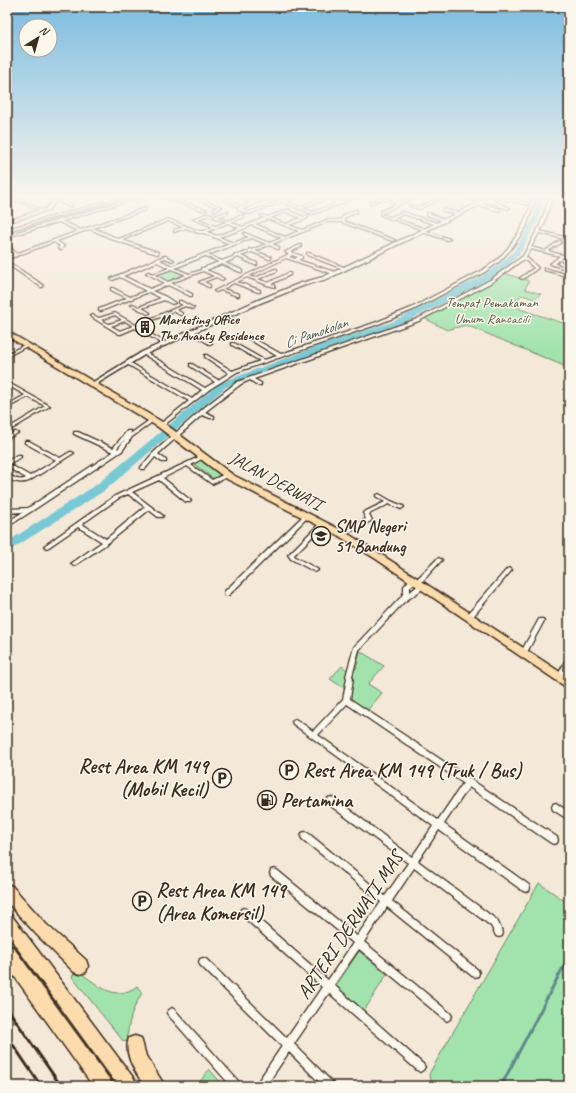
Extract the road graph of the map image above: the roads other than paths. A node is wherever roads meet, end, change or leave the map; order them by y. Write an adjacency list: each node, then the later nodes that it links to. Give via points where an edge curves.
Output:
1 (9, 248): 18 (main road)
2 (35, 248): 18 (street)
3 (142, 248): 15 (street)
4 (223, 248): 19 (street)
5 (255, 248): 11 (street)
6 (296, 248): 16 (street, via 287,252)
7 (389, 248): 38 (street)
8 (510, 248): 99 (street, via 484,271 405,312)
9 (532, 248): 13 (street); 26 (street)
10 (551, 248): 13 (street)
11 (250, 250): 20 (street); 21 (street)
12 (313, 251): 17 (street)
13 (546, 251): 23 (street)
14 (569, 251): 23 (street)
15 (157, 253)
16 (292, 254): 24 (street); 25 (street)
17 (308, 254): 25 (street); 38 (street)
18 (15, 255): 27 (main road)
19 (205, 255): 34 (street); 37 (street)
20 (236, 255): 32 (street); 34 (street)
21 (262, 255): 28 (street); 32 (street)
22 (569, 255): 23 (street)
23 (562, 256): 35 (street); 41 (street, via 552,264)
24 (286, 257): 30 (street); 51 (street)
25 (301, 257): 30 (street)
26 (524, 257): 53 (street, via 536,268); 104 (street, via 491,281 418,320)
27 (7, 258)
28 (270, 258)
29 (172, 260): 31 (street, via 165,257)
30 (295, 260): 44 (street)
31 (158, 261): 37 (street); 49 (street)
32 (248, 261): 36 (street)
33 (7, 262): 60 (street)
34 (220, 262): 39 (street); 43 (street)
35 (569, 262)
36 (256, 264)
37 (173, 268): 47 (street); 48 (street)
38 (343, 268): 44 (street)
39 (202, 269): 48 (street); 50 (street)
40 (545, 269): 52 (street)
41 (569, 269)
42 (276, 270): 56 (street)
43 (241, 271)
44 (332, 272): 89 (street, via 321,280 303,284)
45 (148, 273): 47 (street)
46 (289, 274): 59 (street)
47 (153, 275): 58 (street)
48 (188, 275): 58 (street)
49 (122, 276): 54 (street); 65 (street)
50 (216, 276): 55 (street); 61 (street, via 201,282)
51 (247, 276): 56 (street); 57 (street)
52 (569, 276)
53 (522, 278)
54 (113, 279)
55 (222, 279)
56 (256, 279): 59 (street)
57 (234, 282): 64 (street); 67 (street)
58 (168, 283): 65 (street); 68 (street)
59 (268, 284): 62 (street)
60 (42, 286)
61 (209, 286)
62 (274, 286)
63 (112, 288): 70 (street)
64 (221, 289): 66 (street); 69 (street)
65 (150, 290): 70 (street); 71 (street)
66 (216, 291)
67 (259, 291)
68 (191, 295)
69 (238, 295)
70 (130, 298): 78 (street)
71 (165, 298): 73 (street); 76 (street)
72 (180, 302): 75 (street)
73 (173, 303)
74 (133, 305): 76 (street)
75 (185, 305): 77 (street); 79 (street)
76 (140, 308): 80 (street)
77 (192, 308)
78 (100, 310)
79 (173, 310): 81 (street); 83 (street)
80 (148, 313)
81 (181, 314)
82 (92, 316): 84 (street)
83 (161, 316): 86 (street); 88 (street)
84 (98, 320): 85 (street, via 115,314); 87 (street)
85 (125, 320): 87 (street); 88 (street)
86 (169, 320)
87 (108, 326): 88 (street, via 120,334)
88 (136, 326): 93 (street)
89 (192, 332): 92 (street); 93 (street)
90 (7, 334): 95 (main road, JALAN DERWATI)
91 (248, 337): 99 (street)
92 (210, 343)
93 (165, 344): 96 (street)
94 (233, 344): 100 (street)
95 (27, 345): 97 (street); 107 (main road, JALAN DERWATI)
96 (144, 353): 101 (street); 111 (street)
97 (9, 354)
98 (206, 356): 103 (street)
99 (281, 356): 100 (street)
100 (264, 362): 103 (street)
101 (128, 363): 107 (street); 113 (street)
102 (191, 364): 105 (street)
103 (232, 373): 105 (street)
104 (251, 378): 108 (street); 115 (street, via 229,390)
105 (217, 381): 111 (street)
106 (7, 383): 109 (street)
107 (91, 383): 117 (main road, JALAN DERWATI)
108 (259, 384)
109 (13, 387): 110 (street); 112 (street)
110 (7, 390)
111 (205, 390): 113 (street)
112 (28, 395): 114 (street); 119 (street, via 48,407)
113 (191, 400): 118 (street)
114 (7, 407)
115 (202, 413): 116 (street); 122 (street)
116 (212, 417)
117 (152, 419): 118 (main road, JALAN DERWATI); 125 (street, via 130,436)
118 (162, 426): 122 (main road, JALAN DERWATI)
119 (7, 431)
120 (16, 433): 123 (street)
121 (76, 433): 125 (street)
122 (176, 436): 127 (street); 129 (main road, JALAN DERWATI)
123 (7, 438)
124 (27, 442): 130 (street)
125 (117, 452): 145 (street)
126 (72, 453): 130 (street)
127 (155, 454): 131 (street); 134 (street)
128 (18, 456): 132 (street)
129 (203, 457): 133 (street); 135 (main road, JALAN DERWATI)
130 (59, 460): 137 (street)
131 (164, 461)
132 (7, 464): 137 (street)
133 (188, 465): 135 (street, via 212,482); 138 (street)
134 (143, 468)
135 (227, 475): 148 (main road, JALAN DERWATI)
136 (7, 476): 137 (street, via 19,482)
137 (30, 478)
138 (160, 478): 139 (street); 141 (street)
139 (129, 492): 144 (street); 151 (street, via 117,497)
140 (379, 496): 142 (street)
141 (188, 501)
142 (389, 502): 143 (street); 152 (street, via 366,513 370,520)
143 (400, 507)
144 (148, 508): 147 (street); 153 (street)
145 (30, 510): 146 (street); 150 (street)
146 (7, 511)
147 (160, 516)
148 (306, 516): 149 (main road, JALAN DERWATI); 160 (street)
149 (322, 524): 152 (main road, JALAN DERWATI); 157 (street, via 291,555)
150 (7, 525)
151 (79, 525): 153 (street); 154 (street)
152 (342, 534): 159 (main road, JALAN DERWATI)
153 (106, 542): 156 (street)
154 (47, 546)
155 (439, 560): 159 (street)
156 (74, 564)
157 (315, 570)
158 (509, 570): 162 (street)
159 (418, 582): 161 (street, via 416,592 410,593); 161 (street, via 407,586 407,592); 162 (main road, JALAN DERWATI)
160 (226, 593)
161 (402, 600): 168 (street, via 356,649)
162 (469, 617): 164 (main road, JALAN DERWATI)
163 (542, 621): 164 (street)
164 (524, 652): 166 (main road, JALAN DERWATI)
165 (569, 659): 166 (street)
166 (560, 677): 167 (main road, JALAN DERWATI)
167 (569, 683)
168 (346, 700): 170 (street); 171 (street)
169 (295, 722): 170 (street)
170 (314, 735): 175 (street)
171 (468, 782): 175 (street, ARTERI DERWATI MAS); 177 (street)
172 (331, 801): 178 (street)
173 (556, 807): 174 (street)
174 (569, 816)
175 (438, 826): 178 (street, ARTERI DERWATI MAS); 180 (street)
176 (305, 836): 182 (street)
177 (554, 840)
178 (413, 862): 182 (street, ARTERI DERWATI MAS); 185 (street, via 494,923)
179 (274, 873): 186 (street)
180 (526, 888)
181 (7, 891): 189 (highway, via 41,929)
182 (387, 900): 186 (street, ARTERI DERWATI MAS); 190 (street)
183 (244, 912): 191 (street)
184 (7, 921): 198 (highway)
185 (499, 933)
186 (358, 944): 191 (street, ARTERI DERWATI MAS); 193 (street)
187 (7, 953): 197 (highway)
188 (203, 962): 195 (street)
189 (80, 966)
190 (475, 973)
191 (328, 986): 195 (street, ARTERI DERWATI MAS); 196 (street)
192 (172, 1013): 200 (street)
193 (447, 1016)
194 (135, 1044): 199 (highway, via 136,1056)
195 (288, 1045): 201 (street, ARTERI DERWATI MAS); 202 (street)
196 (420, 1067)
197 (104, 1086)
198 (129, 1086)
199 (156, 1086)
200 (237, 1086)
201 (260, 1086)
202 (330, 1086)

